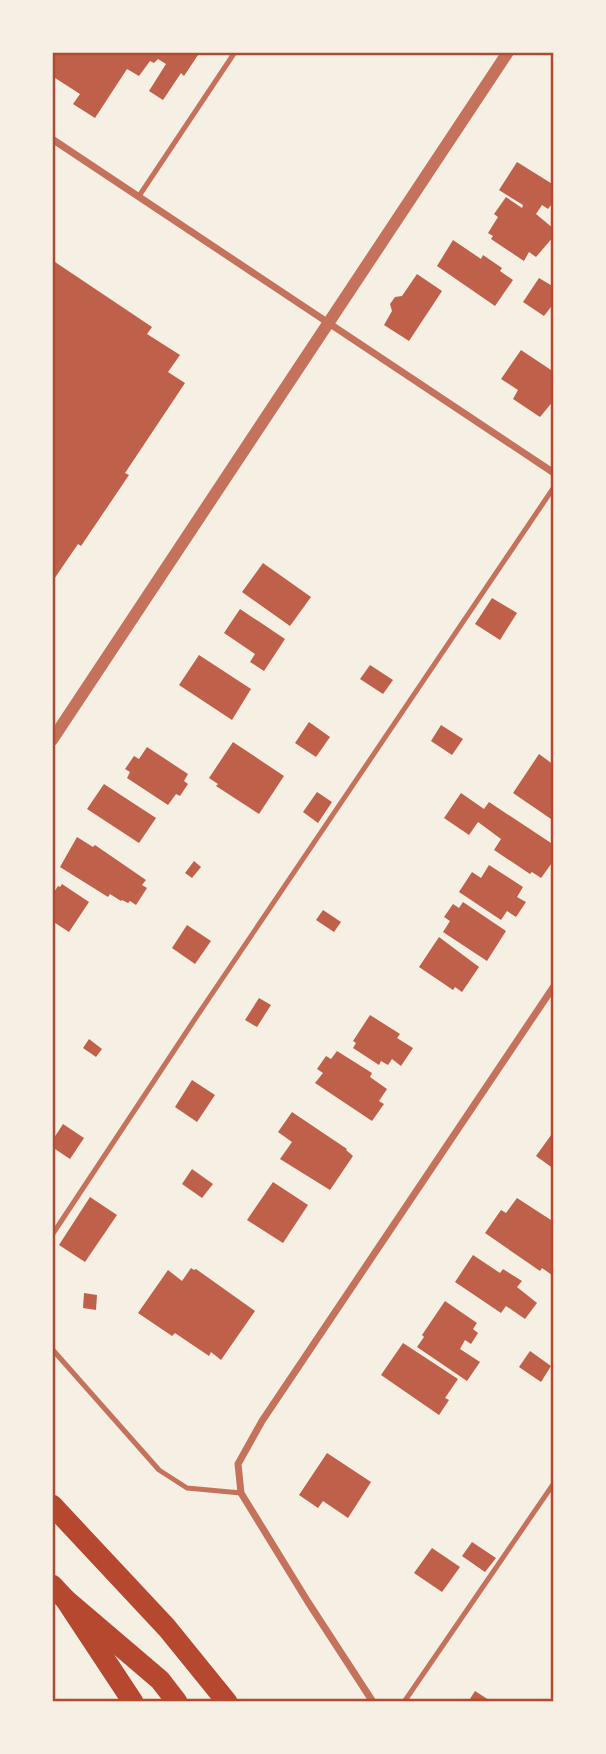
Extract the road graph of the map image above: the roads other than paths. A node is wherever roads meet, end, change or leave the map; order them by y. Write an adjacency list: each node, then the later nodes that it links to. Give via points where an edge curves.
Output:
1 (234, 52): 4 (lane)
2 (508, 52): 5 (street)
3 (52, 139): 4 (street)
4 (139, 196): 5 (street)
5 (329, 322): 6 (street); 8 (street)
6 (554, 473)
7 (554, 487): 10 (lane)
8 (52, 740)
9 (554, 986): 13 (street, via 244,1450 238,1464)
10 (52, 1235)
11 (52, 1349): 13 (lane, via 159,1470 187,1488)
12 (554, 1483): 20 (lane)
13 (241, 1493): 19 (street)
14 (52, 1504): 18 (highway, via 167,1628)
15 (59, 1592): 16 (highway); 17 (highway, via 160,1680)
16 (133, 1702)
17 (177, 1702)
18 (227, 1702)
19 (373, 1702)
20 (404, 1702)

